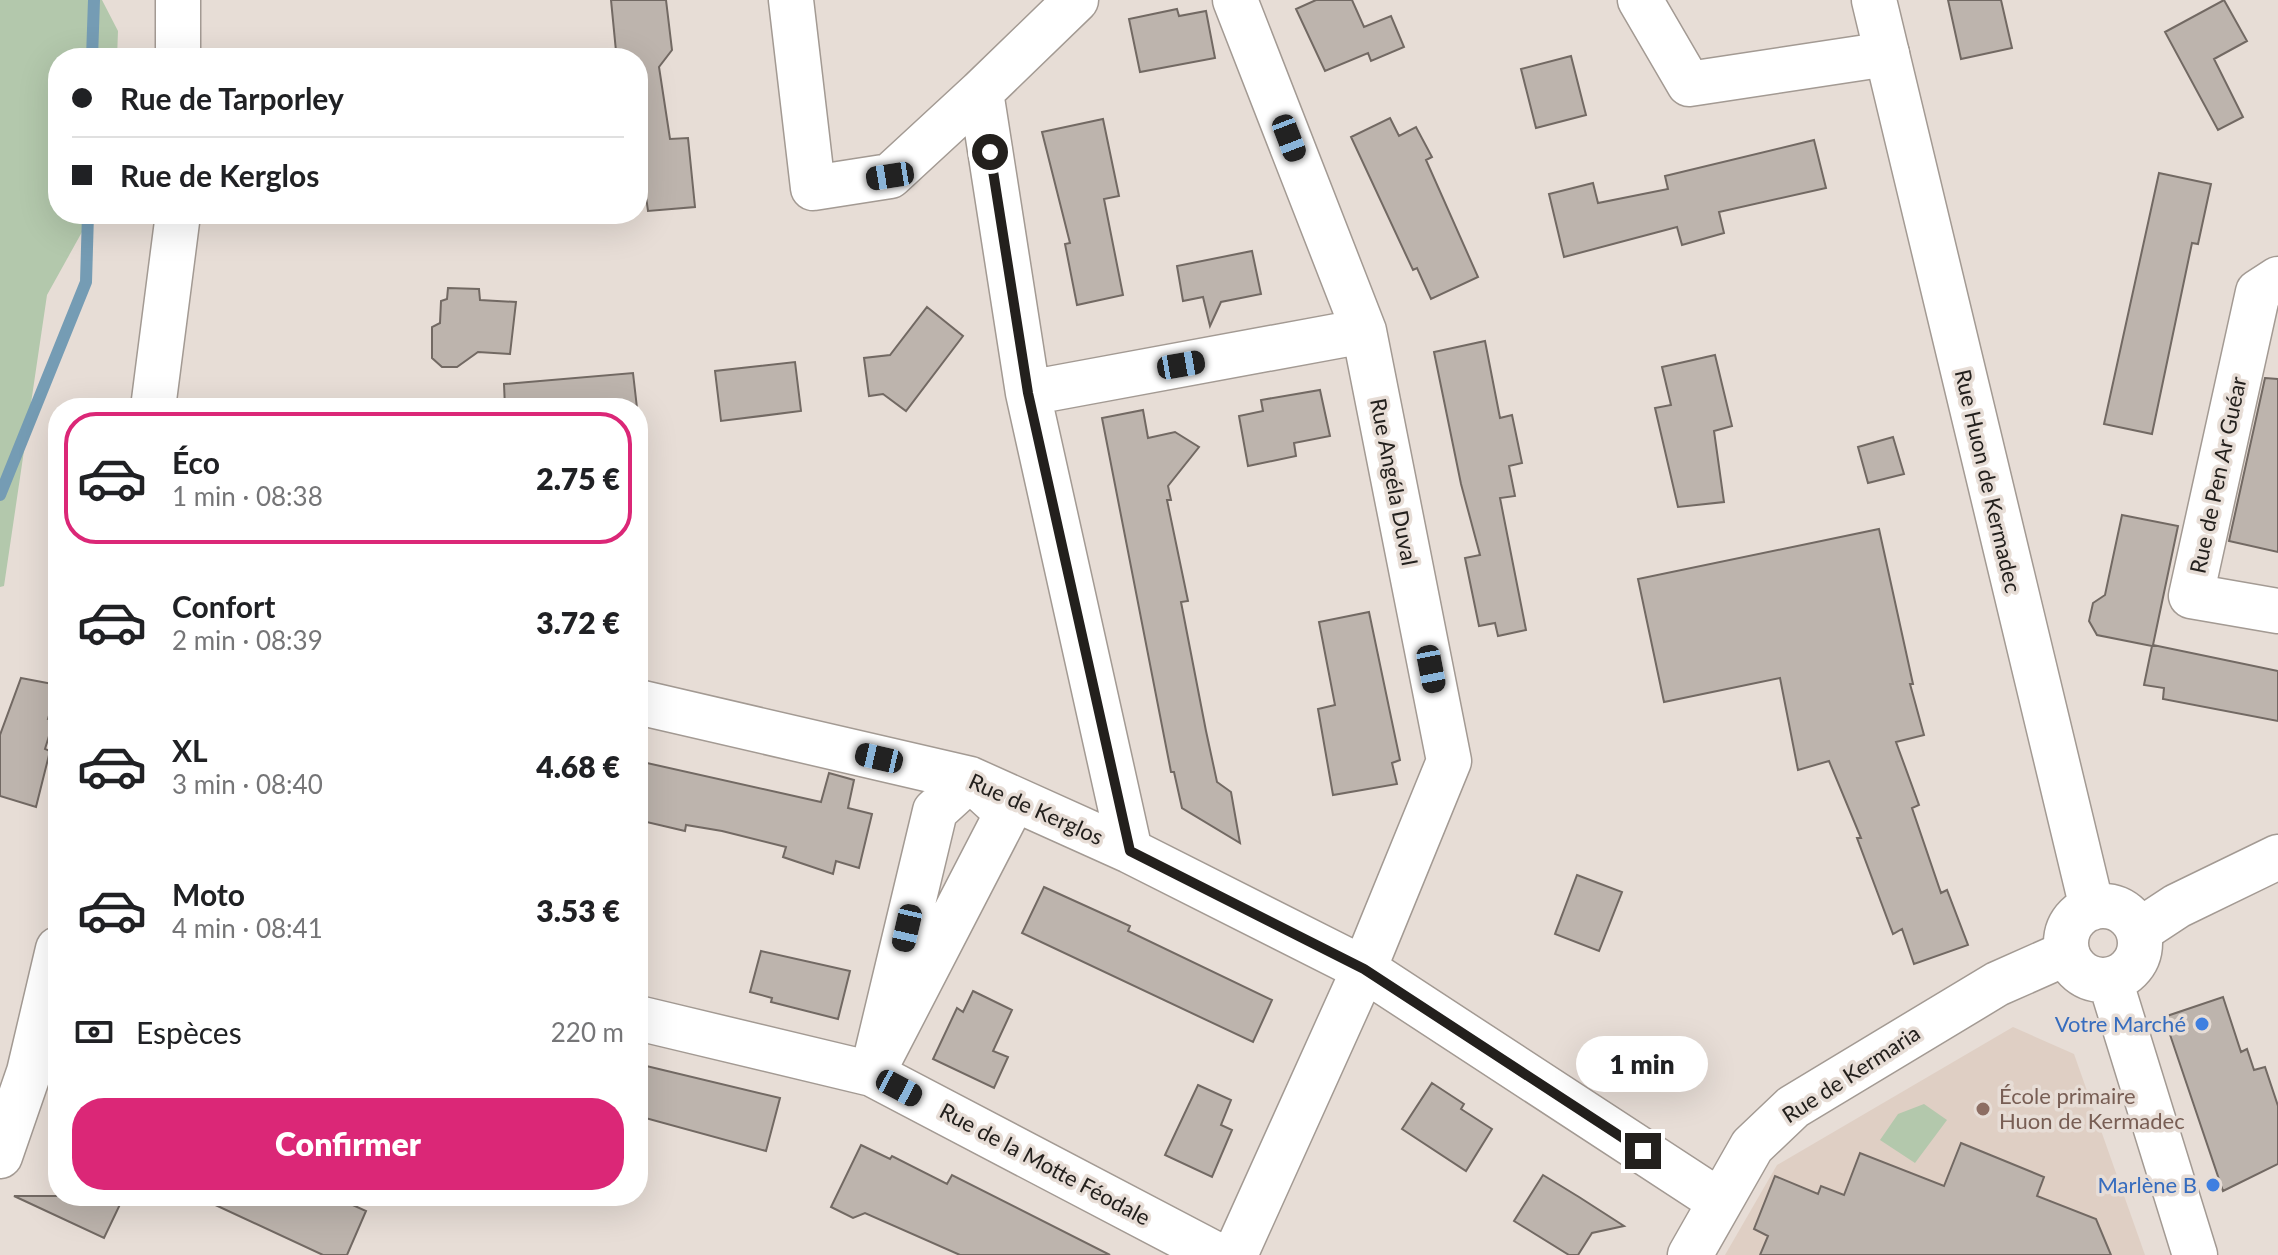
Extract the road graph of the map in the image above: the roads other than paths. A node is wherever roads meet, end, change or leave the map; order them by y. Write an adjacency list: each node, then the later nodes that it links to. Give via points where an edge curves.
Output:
1 (178, 0): 7 (street)
2 (791, 0): 9 (street, via 813,188 890,176)
3 (1076, 0): 9 (street)
4 (1235, 0): 12 (street, Rue Angéla Duval)
5 (1640, 0): 8 (street, via 1689,84)
6 (1874, 0): 8 (street, Rue Huon de Kermadec)
7 (178, 48)
8 (1887, 54): 20 (street, Rue Huon de Kermadec)
9 (981, 92): 13 (street)
10 (177, 224): 14 (street)
11 (2278, 279): 15 (street, Rue de Pen Ar Guéar, via 2258,292 2191,596)
12 (1364, 331): 13 (street); 23 (street, Rue Angéla Duval, via 1449,761)
13 (1028, 393): 18 (street)
14 (154, 398)
15 (2278, 611)
16 (648, 704): 17 (street, Rue de Kerglos)
17 (970, 779): 18 (street, Rue de Kerglos); 27 (street, via 935,811); 27 (street, via 1007,813)
18 (1130, 851): 23 (street, Rue de Kerglos)
19 (2278, 857): 21 (street, via 2177,906)
20 (2092, 908): 21 (street, via 2119,909); 22 (street, via 2071,925)
21 (2139, 931): 24 (street, via 2136,962)
22 (2067, 953): 24 (street, via 2083,976); 29 (street, Rue de Kermaria, via 1997,984 1793,1107 1752,1146)
23 (1364, 969): 29 (street, Rue de Kerglos); 31 (street)
24 (2110, 980): 33 (street)
25 (48, 991): 28 (street, via 29,1072)
26 (648, 1020): 27 (street, Rue de la Motte Féodale)
27 (872, 1074): 30 (street, Rue de la Motte Féodale)
28 (0, 1156)
29 (1719, 1201): 32 (street, Rue de Kermaria)
30 (1217, 1255)
31 (1235, 1255)
32 (1690, 1255)
33 (2195, 1255)

